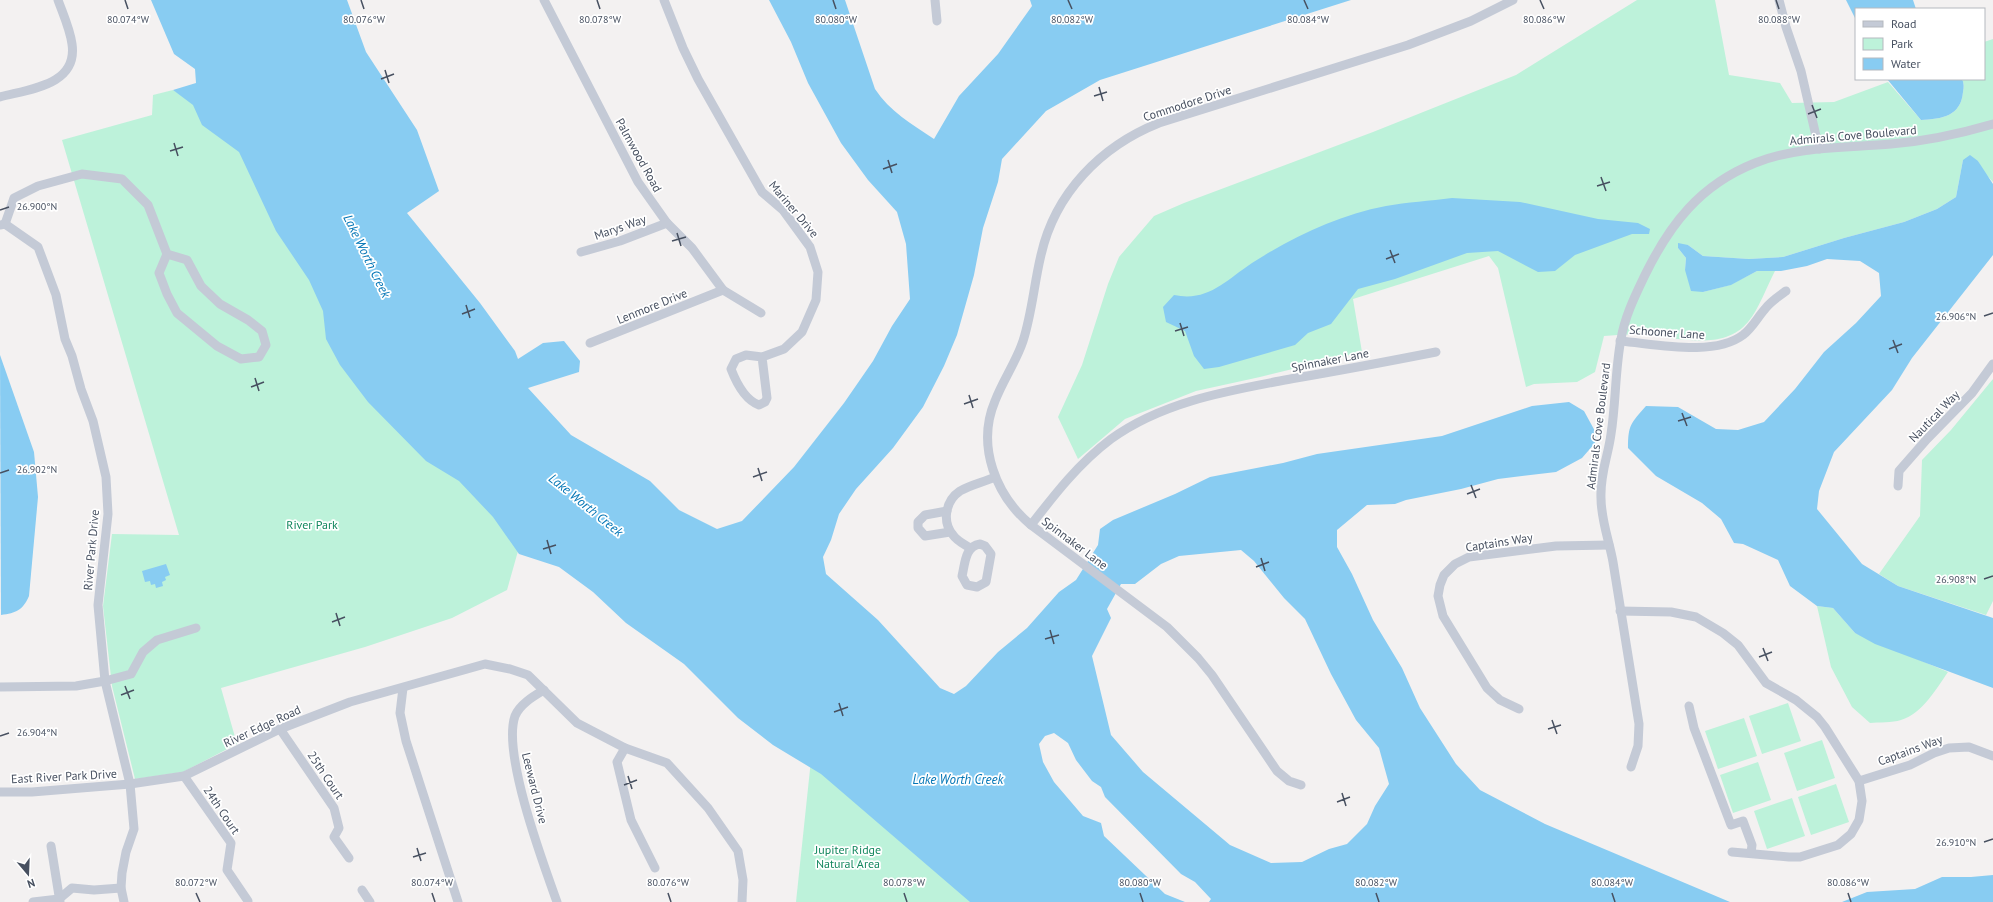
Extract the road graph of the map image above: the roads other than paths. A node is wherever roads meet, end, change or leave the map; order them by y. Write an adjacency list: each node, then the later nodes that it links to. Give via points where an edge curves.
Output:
1 (58, 0): 9 (street, via 72,43 71,66 60,78)
2 (544, 0): 12 (street, Palmwood Road, via 638,182)
3 (664, 0): 22 (street, Mariner Drive, via 698,79 762,192 783,210 810,247 818,272 816,300 802,332 784,349)
4 (935, 0): 8 (street)
5 (1513, 0): 7 (street, Commodore Drive)
6 (1779, 0): 11 (street, via 1801,71)
7 (1500, 3): 24 (street, Commodore Drive, via 1465,23 1408,45 1159,124 1134,134 1100,157 1073,186 1044,242 1023,342 1000,389 990,418 988,449)
8 (938, 21)
9 (0, 97)
10 (1993, 124): 11 (street, Admirals Cove Boulevard, via 1922,141)
11 (1819, 149): 19 (street, Admirals Cove Boulevard, via 1782,155 1743,168 1719,182 1692,204 1674,224 1659,247 1632,301)
12 (667, 223): 14 (street, Marys Way); 16 (street, Palmwood Road, via 692,248)
13 (2, 224): 15 (street, River Park Drive, via 14,198 38,186 82,174 122,179 148,205); 33 (street, River Park Drive, via 38,247 56,295 65,339 99,441 106,477 108,514 98,605)
14 (582, 252)
15 (167, 254): 15 (street, via 187,260 201,286 220,304 262,330 266,345 259,357 241,359 217,346 177,313 159,273)
16 (723, 290): 18 (street, Palmwood Road); 20 (street, Lenmore Drive)
17 (1786, 291): 19 (street, Schooner Lane, via 1765,308 1744,334 1725,344 1704,348)
18 (761, 313)
19 (1620, 341): 29 (street, Admirals Cove Boulevard, via 1611,434 1601,481 1601,510)
20 (590, 343)
21 (1436, 352): 27 (street, Spinnaker Lane, via 1253,386 1213,395 1163,411 1130,427 1091,455 1058,490)
22 (762, 357): 22 (street, Mariner Drive, via 746,355 736,359 731,370 736,383 752,403 759,405 767,398)
23 (1993, 364): 25 (street, Nautical Way, via 1972,393 1900,471)
24 (995, 477): 26 (street, via 960,491 952,498); 27 (street, Commodore Drive, via 1007,500)
25 (1898, 486)
26 (947, 511): 28 (street, via 946,521); 28 (street, via 925,515 918,522 918,528 925,536)
27 (1031, 525): 46 (street, Spinnaker Lane, via 1167,627 1198,658 1218,684 1277,771 1289,781)
28 (950, 532): 30 (street)
29 (1609, 544): 31 (street, Admirals Cove Boulevard); 38 (street, Captains Way, via 1556,546 1469,557 1455,564 1444,575 1438,596 1443,616 1487,688 1500,700)
30 (970, 548): 30 (street, via 980,544 991,554 986,582 977,588 967,585 962,576)
31 (1620, 611): 42 (street, Admirals Cove Boulevard, via 1639,724 1638,746); 44 (street, via 1671,612 1696,617 1722,633 1742,650 1766,682 1796,700 1817,717)
32 (196, 628): 33 (street, via 157,640 143,652 131,674)
33 (105, 681): 34 (street, via 76,686); 45 (street, River Park Drive)
34 (0, 687)
35 (403, 688): 36 (street, River Edge Road, via 485,664 528,675); 39 (street, River Edge Road, via 350,702); 60 (street, via 400,713 406,741)
36 (544, 690): 40 (street, River Edge Road, via 577,723); 61 (street, Leeward Drive, via 528,700 515,716 513,747 520,784)
37 (1689, 706): 50 (street, via 1694,728 1731,825 1743,821 1752,845)
38 (1519, 709)
39 (280, 729): 43 (street, River Edge Road); 51 (street, 25th Court, via 334,808 339,828 334,837)
40 (625, 748): 52 (street, via 617,762 627,805 631,820); 62 (street, River Edge Road, via 667,763 708,808 738,851 743,880)
41 (1993, 756): 44 (street, Captains Way, via 1969,747 1949,748 1910,765)
42 (1631, 767)
43 (184, 776): 45 (street, River Edge Road); 56 (street, 24th Court, via 231,843 227,870)
44 (1858, 781): 50 (street, via 1862,801 1860,814 1854,830 1843,842 1833,848 1800,857)
45 (130, 784): 47 (street, East River Park Drive); 53 (street, River Park Drive, via 134,829 126,852)
46 (1301, 785)
47 (0, 792)
48 (51, 846): 55 (street)
49 (1732, 852): 50 (street)
50 (1751, 853)
51 (349, 858)
52 (655, 868)
53 (121, 888): 55 (street, via 72,888); 58 (street, River Park Drive)
54 (362, 890): 59 (street)
55 (59, 901): 57 (street)
56 (248, 901)
57 (33, 902)
58 (124, 902)
59 (370, 902)
60 (458, 902)
61 (557, 902)
62 (742, 902)

